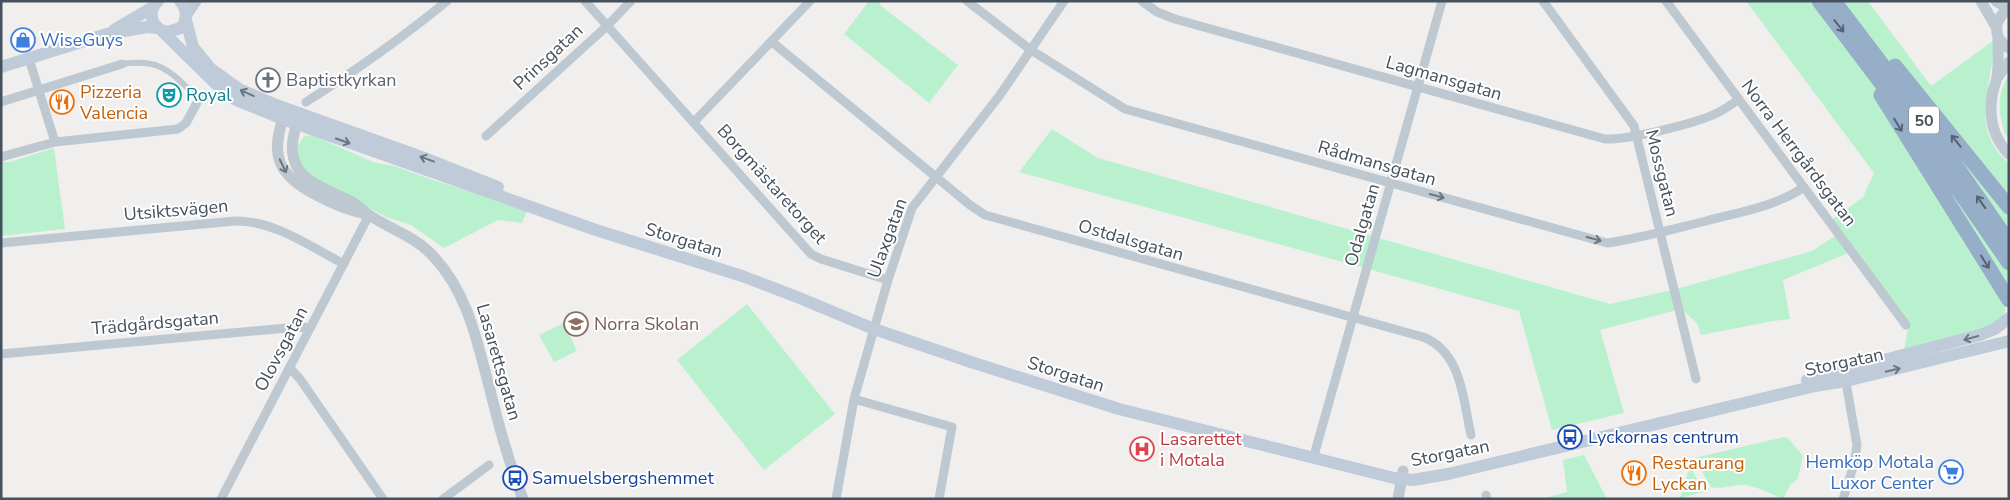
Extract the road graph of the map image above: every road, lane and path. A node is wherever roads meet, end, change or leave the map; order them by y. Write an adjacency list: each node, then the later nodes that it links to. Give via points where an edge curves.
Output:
1 (180, 1): 19 (main road, Storgatan, via 186,8)
2 (196, 1): 19 (street)
3 (447, 1): 38 (street, via 384,50)
4 (585, 1): 20 (street, Borgmästaretorget)
5 (631, 1): 20 (street, Prinsgatan)
6 (810, 1): 24 (street)
7 (967, 1): 26 (street, Rådmansgatan)
8 (1064, 1): 26 (street, Ulaxgatan)
9 (1142, 1): 33 (street, Lagmansgatan, via 1165,16)
10 (1442, 1): 33 (street, Odalgatan)
11 (1543, 1): 42 (street, Mossgatan, via 1631,120)
12 (1666, 1): 36 (street, Norra Herrgårdsgatan)
13 (1820, 1): 27 (highway, 50, one-way to 27)
14 (1836, 1): 50 (highway, 50, one-way to 14, via 1904,77); 53 (highway, 50, one-way to 14)
15 (1981, 1): 22 (street)
16 (1996, 1): 18 (street)
17 (155, 4): 21 (main road, via 152,20); 23 (main road)
18 (2009, 9): 22 (street, via 2000,16)
19 (186, 17): 21 (main road, via 177,31); 39 (main road, Storgatan, one-way to 19, via 239,90 211,69 193,47)
20 (607, 26): 41 (street, Borgmästaretorget); 43 (street, Prinsgatan)
21 (159, 29): 23 (main road, via 147,27); 39 (main road, Storgatan, via 224,92 236,100)
22 (1997, 32): 25 (street); 32 (street)
23 (106, 34): 28 (main road)
24 (772, 42): 41 (street); 47 (street, Ostdalsgatan)
25 (2009, 48)
26 (1031, 50): 47 (street, Ulaxgatan); 48 (street, Rådmansgatan, via 1125,109)
27 (1858, 52): 55 (highway, 50); 58 (highway, one-way to 58, via 1894,118)
28 (29, 59): 31 (main road); 34 (street)
29 (2009, 62): 32 (street)
30 (122, 64): 34 (street); 35 (street, via 154,63 167,69)
31 (1, 67)
32 (1997, 78): 45 (street, via 1992,97 1993,127 1998,141)
33 (1417, 87): 42 (street, Lagmansgatan, via 1597,137 1614,139); 48 (street, Odalgatan)
34 (39, 91): 37 (street); 44 (street)
35 (199, 99): 44 (street, via 186,123 178,129)
36 (1739, 100): 42 (street, Lagmansgatan, via 1709,116); 49 (street, Norra Herrgårdsgatan)
37 (1, 102)
38 (306, 102)
39 (285, 114): 40 (main road, Storgatan); 51 (street, Lasarettsgatan, one-way to 51, via 278,134 278,154 288,177 320,197)
40 (298, 119): 51 (street, Lasarettsgatan, via 292,150 301,173); 62 (main road, Storgatan, via 596,230 742,276)
41 (694, 122): 57 (street, Borgmästaretorget, via 816,258)
42 (1636, 135): 52 (street, Mossgatan)
43 (486, 136)
44 (55, 142): 46 (street)
45 (2009, 154)
46 (1, 157)
47 (935, 177): 57 (street, Ulaxgatan, via 912,208); 59 (street, Ostdalsgatan, via 992,218)
48 (1390, 184): 52 (street, Rådmansgatan, one-way to 52, via 1607,243); 59 (street, Odalgatan)
49 (1804, 186): 52 (street, Rådmansgatan, via 1764,206); 61 (street, Norra Herrgårdsgatan)
50 (2009, 207)
51 (369, 215): 56 (street, Olovsgatan); 77 (street, Lasarettsgatan, via 431,254 461,296 475,331 508,457)
52 (1660, 232): 68 (street, Mossgatan)
53 (2009, 242)
54 (1, 243): 56 (street, Utsiktsvägen, via 250,221 271,226)
55 (2009, 263)
56 (344, 264): 63 (street, Olovsgatan)
57 (888, 280): 62 (street, Ulaxgatan)
58 (2009, 300)
59 (1352, 318): 70 (street, Ostdalsgatan, via 1423,337 1442,349 1456,370); 71 (street, Odalgatan)
60 (2009, 318): 67 (main road, Storgatan, one-way to 67, via 1980,335)
61 (1906, 325)
62 (875, 326): 69 (street, Ulaxgatan); 71 (main road, Storgatan, via 1120,409)
63 (311, 327): 65 (street, Trädgårdsgatan); 66 (street, Olovsgatan)
64 (2009, 342): 67 (main road, Storgatan, one-way to 64)
65 (1, 354)
66 (290, 368): 74 (street, Olovsgatan); 75 (street)
67 (1845, 375): 73 (main road, Storgatan, via 1815,386 1448,474 1424,479); 81 (street, via 1857,445)
68 (1696, 378)
69 (854, 399): 78 (street, Ulaxgatan); 79 (street, via 952,427)
70 (1471, 435)
71 (1314, 455): 73 (main road, Storgatan)
72 (490, 465): 76 (street)
73 (1403, 475): 80 (street)
74 (222, 499)
75 (384, 499)
76 (443, 499)
77 (523, 499)
78 (836, 499)
79 (939, 499)
80 (1398, 499)
81 (1843, 499)

